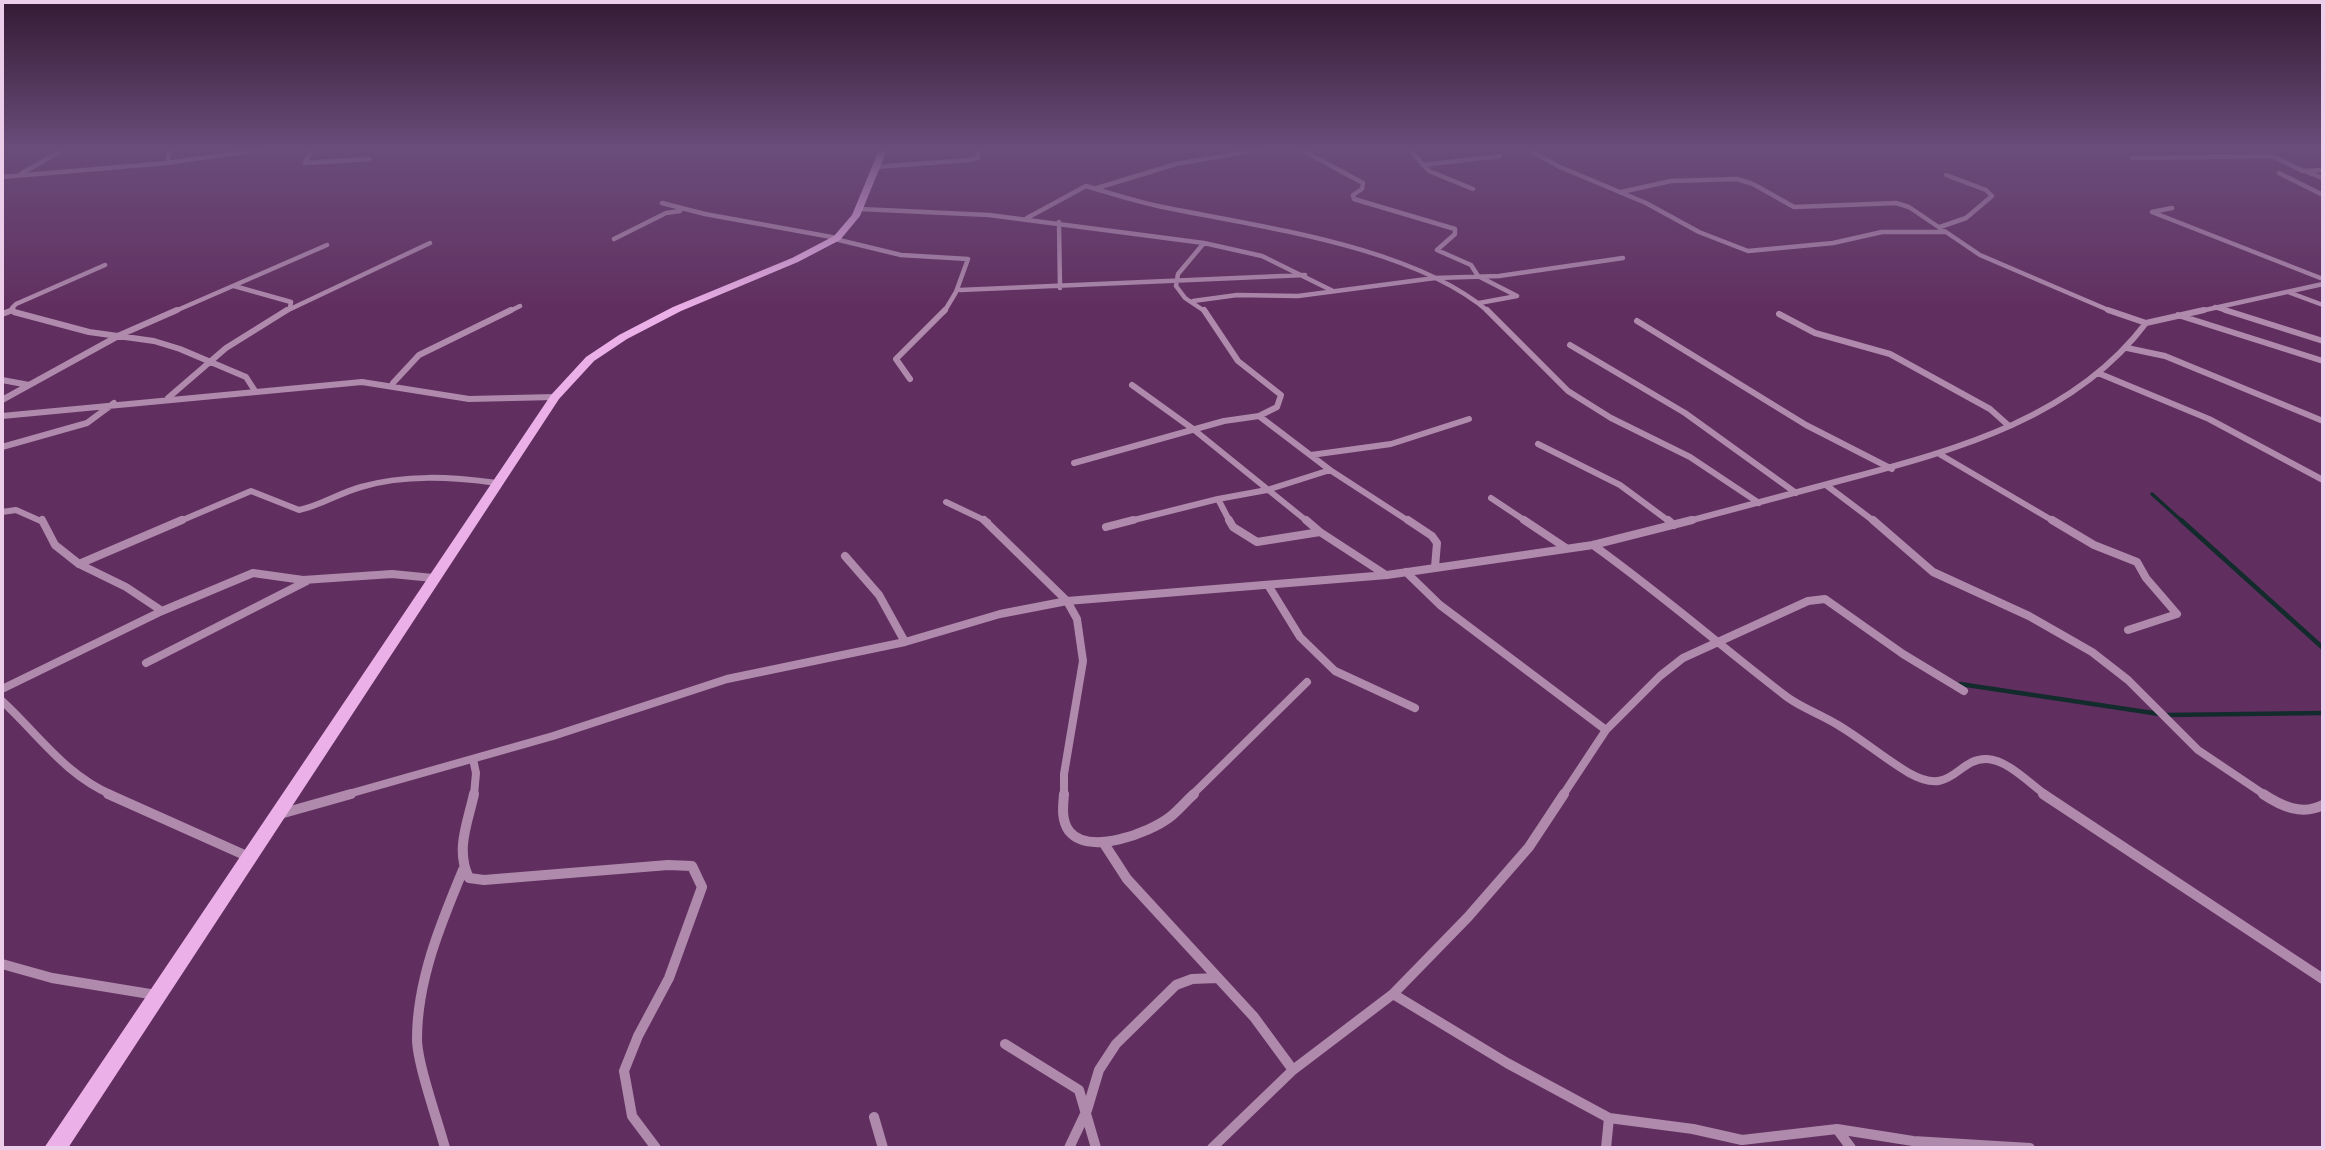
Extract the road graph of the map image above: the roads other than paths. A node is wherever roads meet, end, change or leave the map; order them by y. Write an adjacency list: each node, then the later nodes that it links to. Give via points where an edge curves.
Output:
1 (664, 204): 13 (street)
2 (862, 204): 12 (main road)
3 (1051, 204): 14 (street)
4 (1149, 204): 27 (street, via 1317,239)
5 (1370, 204): 26 (street, via 1455,229 1437,250 1471,265)
6 (1644, 204): 17 (street, via 1748,251 1825,244 1882,232)
7 (1788, 204): 8 (street)
8 (1879, 204)
9 (1898, 204): 16 (street)
10 (1983, 204): 16 (street, via 1966,218)
11 (2172, 208): 29 (street, via 2152,212)
12 (860, 209): 14 (street); 19 (main road)
13 (684, 210): 18 (street, via 666,213); 19 (street)
14 (1027, 218): 15 (street)
15 (1059, 222): 21 (street); 31 (street)
16 (1940, 227): 17 (street)
17 (1946, 232): 46 (street, via 1980,255 2093,305)
18 (614, 239)
19 (836, 239): 32 (street, via 901,256 968,259); 60 (main road, via 623,337 580,368)
20 (430, 243): 40 (street)
21 (1203, 243): 25 (street, via 1262,256); 28 (street)
22 (327, 245): 30 (street)
23 (1623, 258): 26 (street)
24 (105, 265): 41 (street, via 16,304)
25 (1305, 275): 28 (street); 34 (street)
26 (1478, 276): 27 (street); 36 (street, via 1518,294)
27 (1435, 278): 34 (street); 36 (street)
28 (1175, 281): 31 (street); 35 (street)
29 (2323, 281): 33 (street)
30 (234, 286): 40 (street, via 291,302); 47 (street)
31 (1060, 288): 32 (street)
32 (960, 290): 54 (street, via 943,315 896,359)
33 (2286, 291): 37 (street); 39 (street)
34 (1335, 292): 35 (street, via 1237,295)
35 (1192, 302): 65 (street, via 1208,313 1238,361 1281,395 1277,407)
36 (1479, 303): 85 (street, via 1568,391 1690,457)
37 (2323, 305)
38 (520, 306): 56 (street, via 419,355)
39 (2215, 307): 44 (street); 48 (street)
40 (289, 308): 51 (street)
41 (14, 312): 42 (street); 47 (street, via 89,332)
42 (2, 314)
43 (1779, 314): 68 (street, via 1815,333 1890,354 1990,409)
44 (2178, 314): 46 (street); 52 (street)
45 (1637, 321): 75 (street, via 1806,425)
46 (2147, 323): 50 (street)
47 (120, 335): 51 (street, via 180,349); 57 (street)
48 (2323, 341)
49 (1570, 345): 81 (street, via 1685,413)
50 (2127, 348): 53 (street); 67 (street, via 2165,356)
51 (207, 361): 59 (street, via 246,377); 61 (street)
52 (2323, 361)
53 (2098, 373): 68 (street, via 2053,406); 77 (street, via 2219,424)
54 (911, 379)
55 (2, 380): 57 (street)
56 (393, 383): 59 (street); 60 (street, via 472,399)
57 (30, 385): 62 (street)
58 (1132, 385): 69 (street)
59 (255, 391): 61 (street)
60 (555, 397): 78 (main road)
61 (168, 399): 63 (street)
62 (2, 400)
63 (114, 403): 64 (street); 71 (street, via 87,423)
64 (2, 416)
65 (1259, 416): 69 (street); 72 (street)
66 (1469, 419): 72 (street, via 1340,455)
67 (2323, 421)
68 (2009, 426): 73 (street)
69 (1193, 429): 74 (street); 80 (street)
70 (1538, 444): 87 (street, via 1620,485)
71 (2, 447)
72 (1310, 455): 76 (street)
73 (1941, 455): 75 (street); 102 (street, via 2094,545 2137,562 2178,614)
74 (1074, 463)
75 (1892, 469): 79 (street)
76 (1331, 470): 80 (street); 94 (street, via 1432,536 1437,543)
77 (2323, 480)
78 (497, 482): 93 (street, via 426,476 375,484 289,510 260,491 251,491); 97 (main road)
79 (1826, 485): 81 (street); 113 (street, via 1933,572 2029,616 2092,652 2128,680 2198,750 2281,806 2311,811)
80 (1267, 490): 83 (street); 89 (street)
81 (1796, 493): 85 (street)
82 (1491, 498): 91 (street)
83 (1218, 499): 88 (street); 89 (street, via 1233,527 1257,542)
84 (946, 502): 100 (street, via 988,523)
85 (1759, 503): 87 (street)
86 (2, 512): 93 (street, via 16,510 41,520 55,545)
87 (1674, 525): 90 (street)
88 (1106, 527)
89 (1320, 532): 96 (street)
90 (1593, 545): 91 (street); 104 (street)
91 (1567, 548): 94 (street)
92 (845, 556): 103 (street, via 879,595)
93 (79, 564): 101 (street)
94 (1435, 567): 95 (street)
95 (1406, 572): 96 (street); 111 (street, via 1440,605)
96 (1387, 575): 99 (street)
97 (433, 578): 98 (street, via 392,574); 114 (main road)
98 (311, 579): 101 (street, via 253,573); 105 (street)
99 (1268, 585): 100 (street); 110 (street, via 1300,637 1335,671)
100 (1067, 601): 103 (street, via 1000,614); 115 (street, via 1077,619 1083,661 1064,774 1063,819 1078,839)
101 (162, 611): 107 (street)
102 (2128, 630)
103 (905, 642): 112 (street, via 727,679)
104 (1718, 643): 108 (street, via 1808,601 1825,599); 111 (street, via 1683,658); 119 (street, via 1790,699 1837,724 1911,774 1931,782 1943,781 1979,760 2003,764 2090,828)
105 (146, 663)
106 (1307, 682): 115 (street, via 1170,817 1132,837)
107 (2, 689)
108 (1964, 691)
109 (2, 701): 116 (street, via 52,756 102,791)
110 (1415, 708)
111 (1606, 730): 121 (street, via 1528,847)
112 (473, 759): 114 (street); 117 (street, via 478,777 461,857)
113 (2323, 805)
114 (277, 816): 116 (main road)
115 (1103, 842): 120 (street, via 1128,879)
116 (250, 857): 122 (main road)
117 (463, 870): 130 (street, via 438,931 425,979 417,1041); 131 (street, via 469,878 484,880 692,866 702,887 669,978 624,1072 632,1116)
118 (2, 964): 122 (street, via 52,978)
119 (2322, 977)
120 (1217, 978): 124 (street, via 1254,1017); 125 (street, via 1176,985 1116,1044 1099,1070)
121 (1393, 994): 124 (street); 127 (street)
122 (157, 995): 129 (main road)
123 (1005, 1044): 125 (street, via 1079,1090)
124 (1293, 1070): 135 (street)
125 (1087, 1110): 133 (street); 134 (street)
126 (874, 1117): 132 (street)
127 (1609, 1118): 128 (street, via 1742,1139); 136 (street)
128 (1838, 1129): 137 (street); 138 (street, via 1913,1141)
129 (55, 1148)
130 (445, 1148)
131 (656, 1148)
132 (883, 1148)
133 (1069, 1148)
134 (1096, 1148)
135 (1212, 1148)
136 (1606, 1148)
137 (1852, 1148)
138 (2030, 1148)

